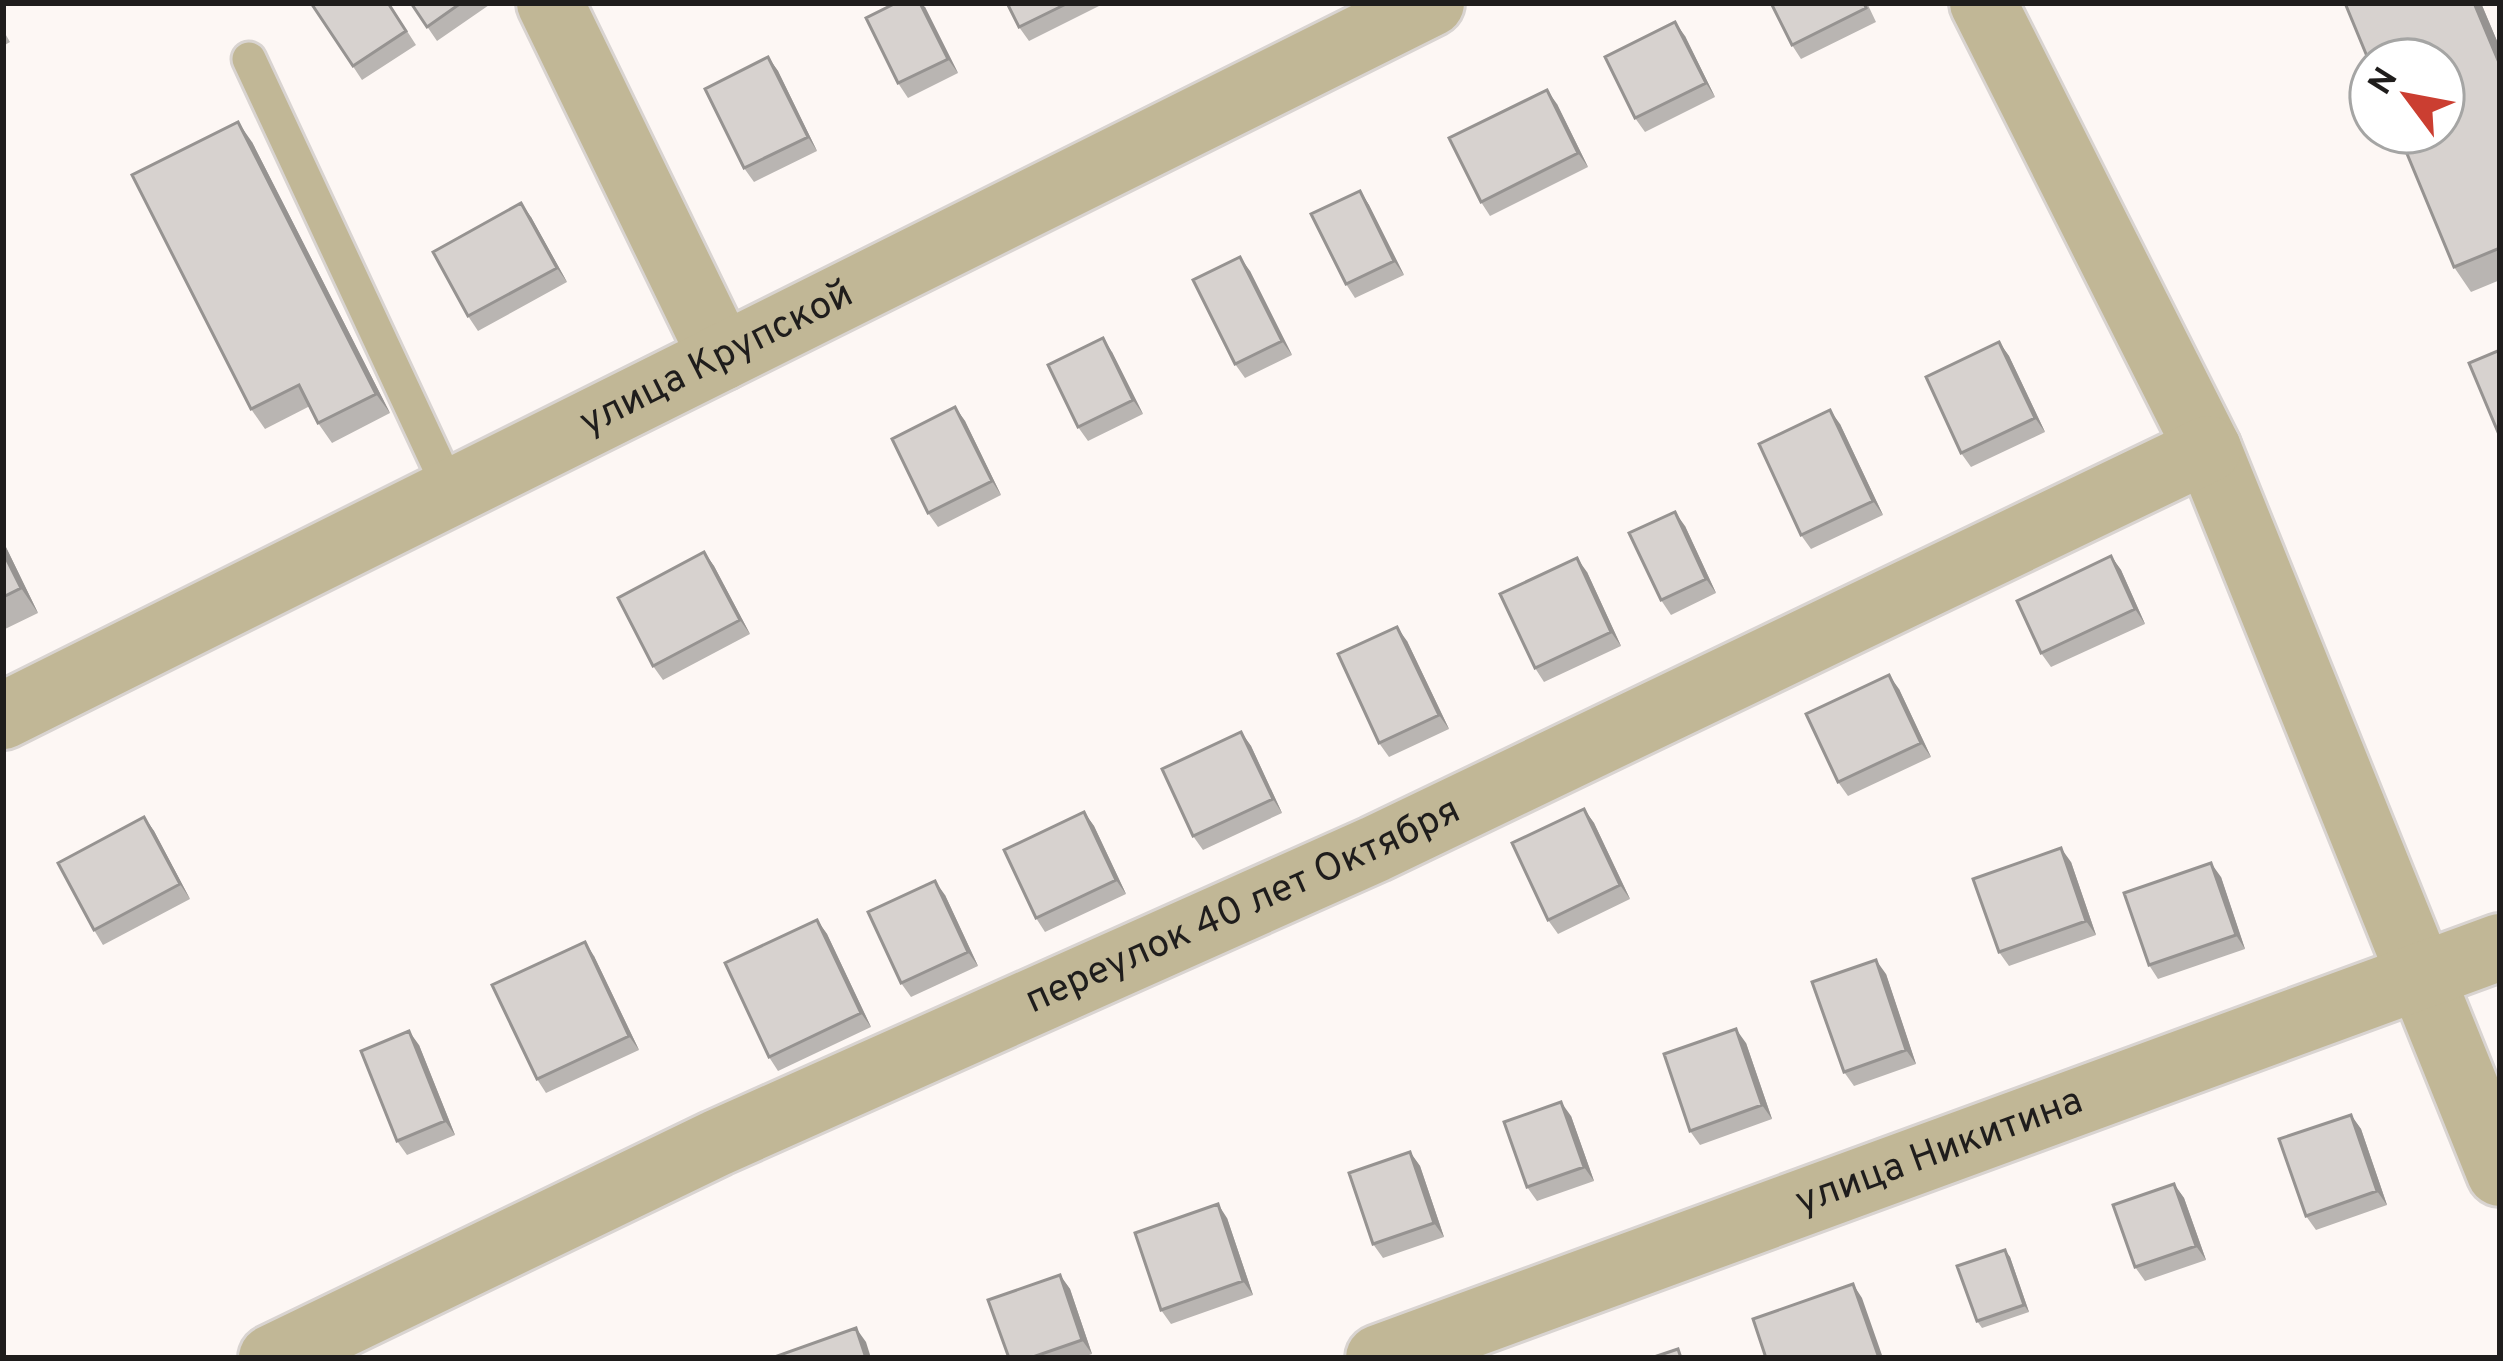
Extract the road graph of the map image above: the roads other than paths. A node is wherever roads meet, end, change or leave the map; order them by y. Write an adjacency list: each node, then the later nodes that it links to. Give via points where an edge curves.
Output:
1 (550, 3): 5 (street)
2 (1431, 3): 5 (street, улица Крупской)
3 (1983, 3): 6 (street)
4 (249, 59): 7 (lane)
5 (722, 357): 7 (street, улица Крупской)
6 (2208, 449): 10 (street); 12 (street, переулок 40 лет Октября, via 1375,849 717,1143)
7 (451, 492): 8 (street, улица Крупской)
8 (3, 716)
9 (2500, 946): 10 (street, улица Никитина)
10 (2421, 974): 11 (street); 13 (street, улица Никитина)
11 (2500, 1173)
12 (272, 1358)
13 (1379, 1358)

